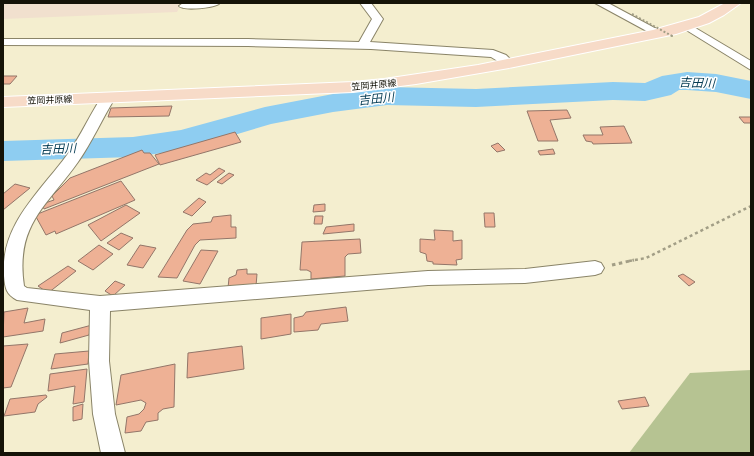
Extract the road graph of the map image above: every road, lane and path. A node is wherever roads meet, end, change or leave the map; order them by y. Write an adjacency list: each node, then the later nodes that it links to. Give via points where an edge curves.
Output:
1 (215, 3): 5 (street)
2 (365, 3): 10 (street, via 378,19)
3 (600, 3): 8 (street)
4 (734, 3): 7 (main road, 笠岡井原線)
5 (184, 6)
6 (632, 14): 8 (path, bridge, via 672,36)
7 (687, 26): 8 (main road, 笠岡井原線); 12 (street)
8 (664, 34): 11 (main road, 笠岡井原線)
9 (3, 42): 10 (street, via 244,42)
10 (362, 46): 11 (street, via 493,54)
11 (509, 64): 13 (main road, 笠岡井原線, via 405,82 360,86)
12 (751, 66)
13 (108, 98): 14 (main road, 笠岡井原線); 17 (street, via 79,148 30,210 20,229 12,257 15,290 24,295)
14 (3, 102)
15 (751, 206): 16 (path, via 646,258)
16 (595, 268): 17 (street, via 525,276 428,278)
17 (100, 304): 18 (street, via 99,361 104,414)
18 (113, 453)

